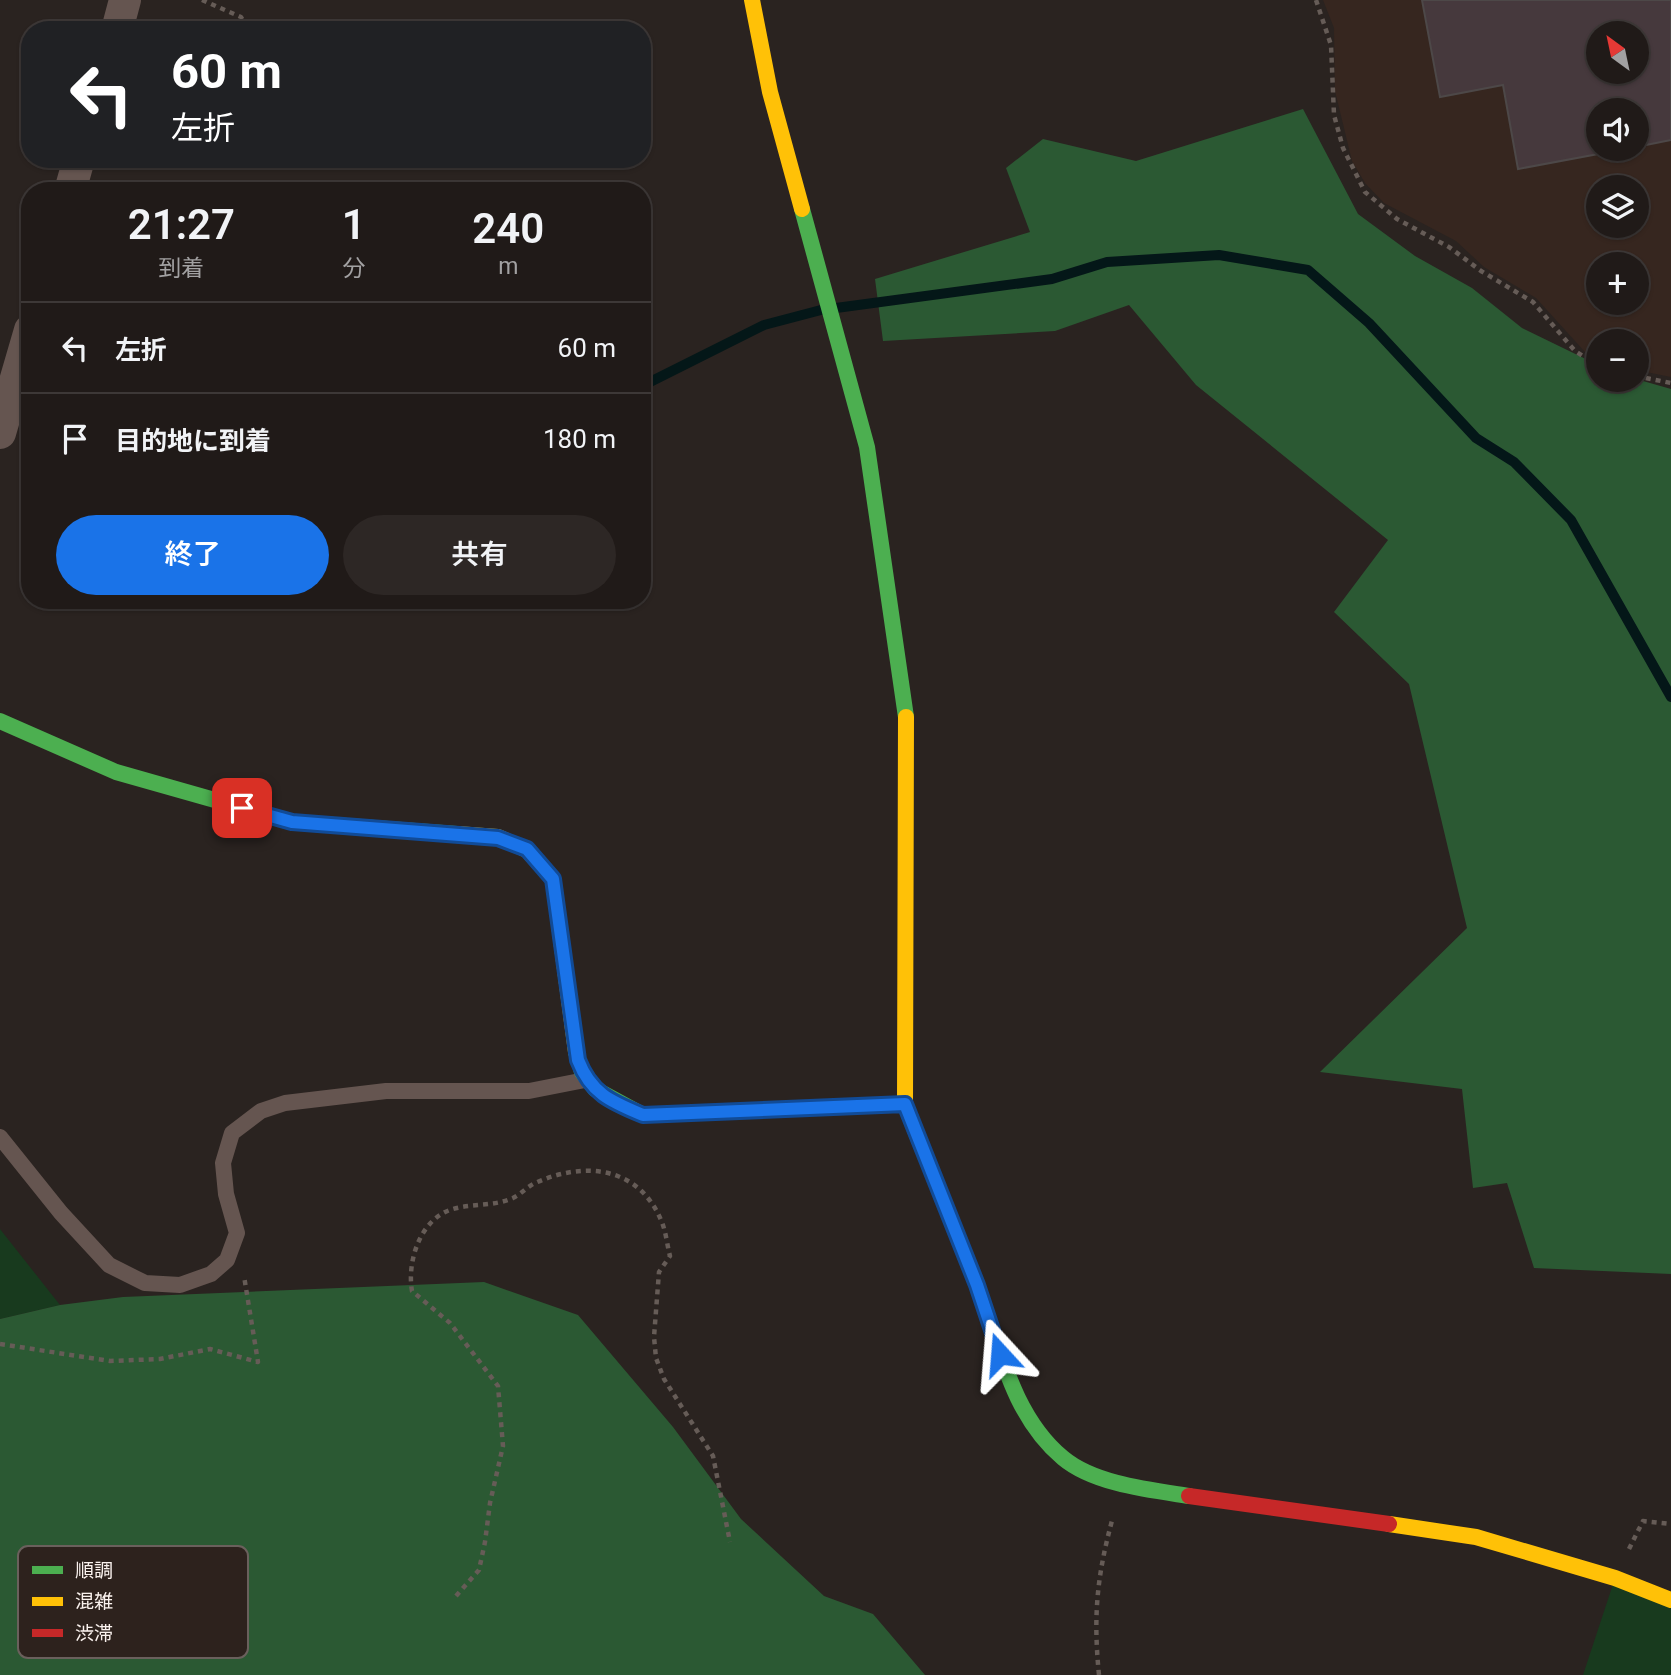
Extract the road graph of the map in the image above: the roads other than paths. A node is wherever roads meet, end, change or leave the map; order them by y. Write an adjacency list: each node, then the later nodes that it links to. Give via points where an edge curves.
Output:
1 (125, 0): 3 (street)
2 (752, 0): 8 (street, via 770,92 867,447 906,705)
3 (119, 21)
4 (21, 361): 5 (street)
5 (0, 433)
6 (0, 721): 7 (street, via 116,772 292,822 498,838 527,849 553,879 578,1060)
7 (585, 1080): 8 (street, via 610,1101 643,1115); 9 (lane, via 529,1091 386,1091 285,1103 261,1111 232,1133 223,1163 237,1233 227,1260 211,1274 180,1285 145,1283 109,1265)
8 (905, 1104): 10 (street, via 1008,1377 1035,1428 1064,1458 1122,1486 1476,1537 1615,1577)
9 (0, 1137)
10 (1671, 1600)

